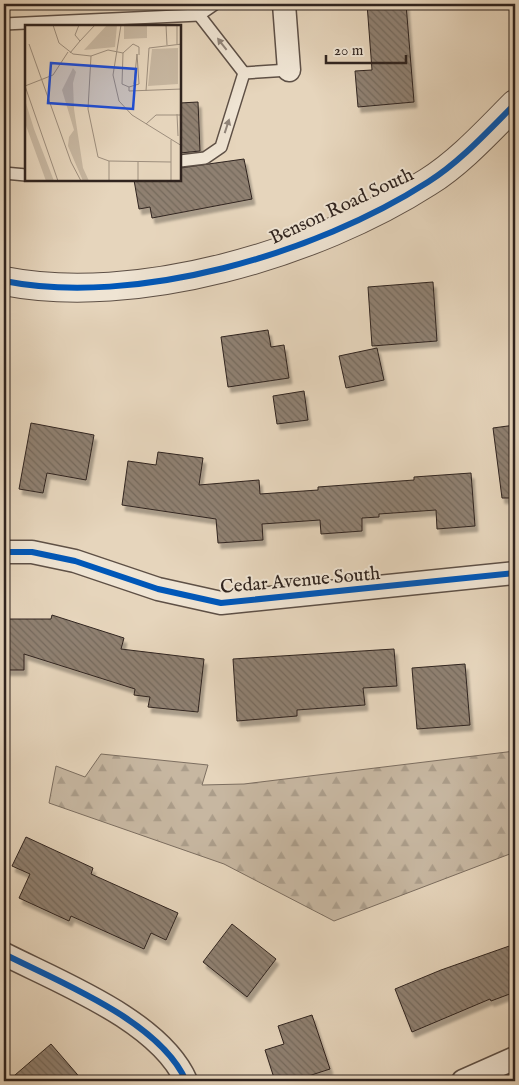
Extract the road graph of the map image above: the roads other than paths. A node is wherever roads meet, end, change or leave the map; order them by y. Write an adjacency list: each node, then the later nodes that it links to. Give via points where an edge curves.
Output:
1 (215, 4): 3 (lane)
2 (284, 4): 5 (street)
3 (199, 15): 4 (lane); 6 (lane, one-way to 3)
4 (4, 24)
5 (289, 70): 6 (lane)
6 (244, 73): 8 (lane, one-way to 6, via 205,158 220,147)
7 (515, 104): 11 (street, Benson Road South, via 472,146 428,182 372,212 277,253 175,279 101,287 27,286)
8 (181, 161)
9 (4, 173): 10 (lane)
10 (25, 175)
11 (4, 281)
12 (4, 552): 13 (street, Cedar Avenue South, via 32,552 75,561 158,589 221,603)
13 (515, 574)
14 (4, 954): 16 (street, via 118,1013 158,1044)
15 (515, 1058): 17 (street)
16 (186, 1081)
17 (463, 1081)

